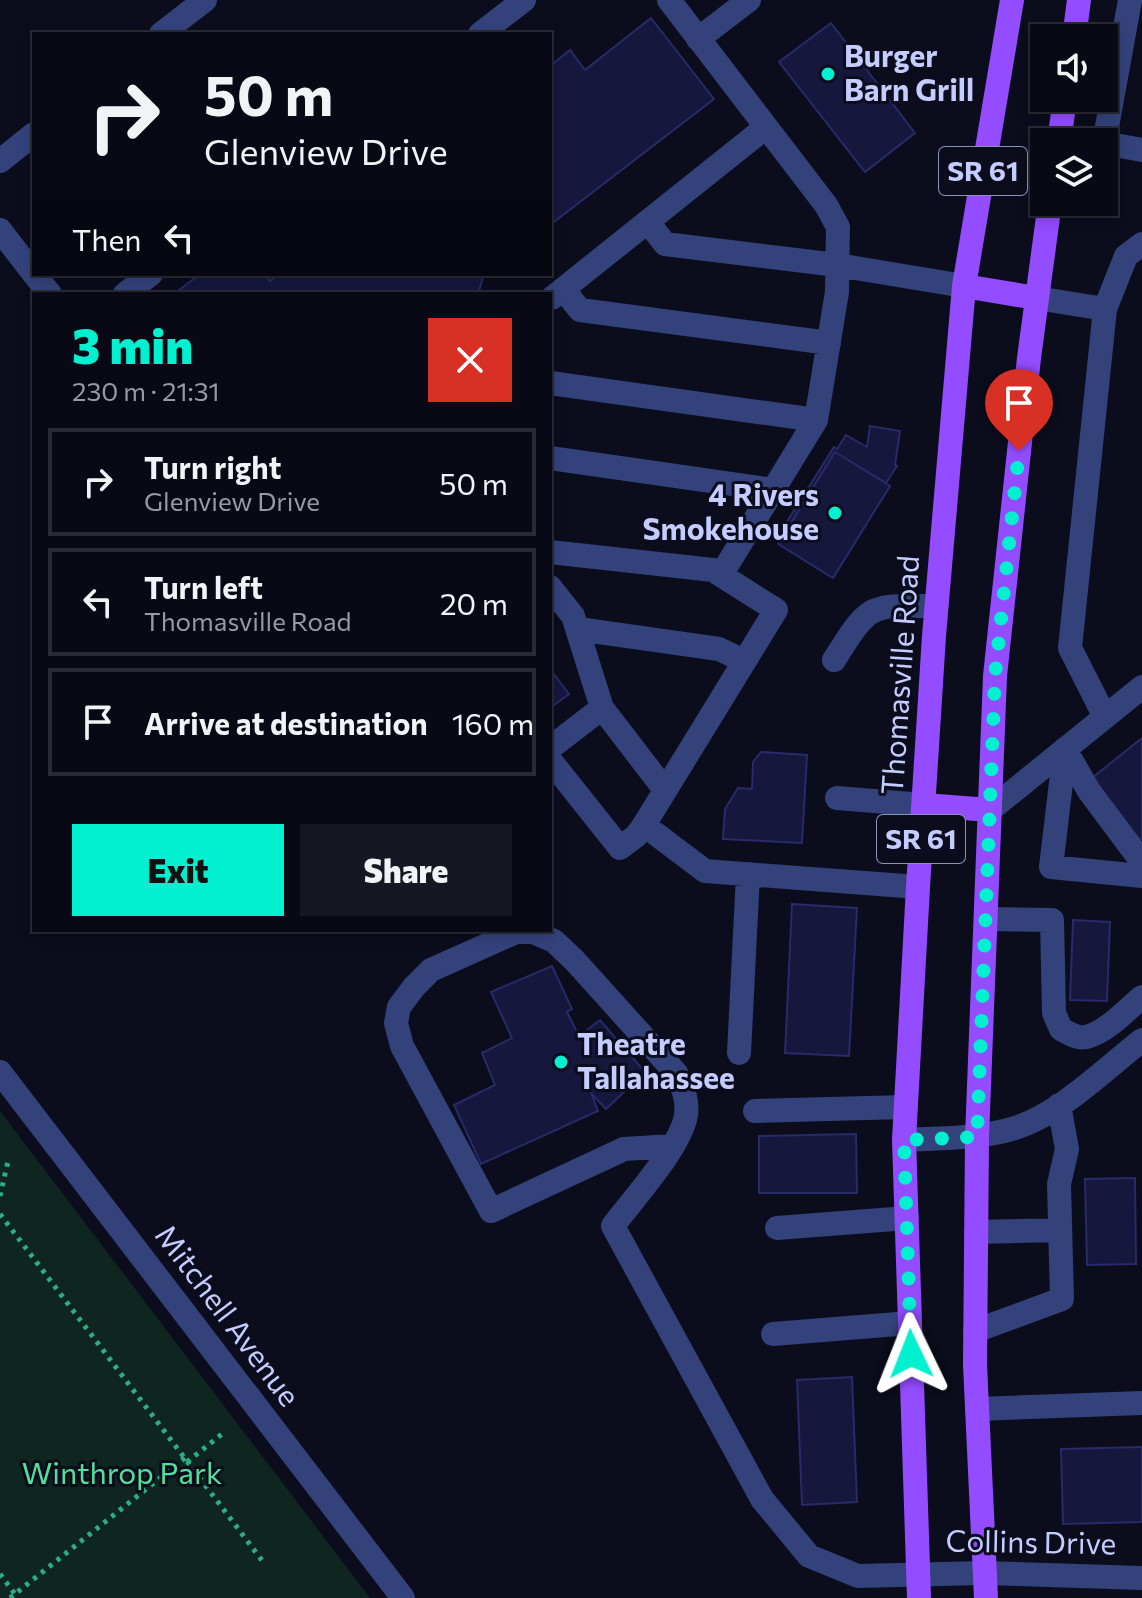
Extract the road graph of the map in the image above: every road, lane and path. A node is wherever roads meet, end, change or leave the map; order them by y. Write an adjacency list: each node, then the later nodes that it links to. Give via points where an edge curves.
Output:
1 (205, 0): 9 (street)
2 (524, 0): 10 (street)
3 (669, 0): 11 (street)
4 (749, 0): 11 (street)
5 (1012, 0): 24 (main road, Thomasville Road / SR 61)
6 (1079, 0): 8 (main road)
7 (1130, 0): 14 (street, via 1104,143)
8 (1076, 24)
9 (164, 32)
10 (483, 32)
11 (698, 39): 12 (street)
12 (766, 127): 17 (street); 20 (street, via 829,209 838,227)
13 (32, 136): 15 (street)
14 (1142, 150)
15 (0, 161)
16 (1048, 216): 28 (main road, SR 61)
17 (648, 222): 20 (street, via 665,244); 27 (street)
18 (0, 230): 21 (street)
19 (1142, 244): 29 (street, via 1126,256)
20 (837, 265): 24 (street); 30 (street)
21 (32, 271)
22 (36, 276): 25 (street)
23 (148, 276): 26 (street)
24 (964, 286): 28 (main road); 38 (main road, Thomasville Road / SR 61)
25 (48, 292)
26 (128, 292)
27 (556, 294): 30 (street, via 580,310)
28 (1036, 298): 29 (street); 51 (main road, SR 61, via 995,676)
29 (1105, 309): 44 (street, via 1070,648)
30 (829, 343): 32 (street)
31 (552, 383): 32 (street)
32 (816, 420): 34 (street)
33 (552, 458): 34 (street)
34 (774, 490): 36 (street)
35 (552, 552): 36 (street)
36 (721, 575): 41 (street, via 776,610)
37 (552, 590): 39 (street)
38 (936, 606): 40 (street, via 881,606 868,613); 50 (main road, Thomasville Road / SR 61)
39 (578, 629): 41 (street, via 719,649); 43 (street)
40 (834, 660)
41 (744, 661): 48 (street)
42 (1142, 687): 44 (street)
43 (602, 708): 45 (street); 48 (street)
44 (1105, 717): 46 (street)
45 (552, 746)
46 (1065, 749): 51 (street); 53 (street); 55 (street, via 1051,867)
47 (552, 763): 52 (street, via 620,848)
48 (665, 790): 52 (street)
49 (837, 798): 50 (street)
50 (924, 805): 51 (main road); 56 (main road, Thomasville Road / SR 61)
51 (990, 810): 57 (main road, SR 61)
52 (644, 825): 54 (street, via 705,871)
53 (1142, 862)
54 (748, 874): 56 (street); 60 (street)
55 (1142, 876)
56 (918, 887): 63 (main road, Thomasville Road / SR 61)
57 (986, 919): 58 (street, via 1052,920 1054,1013 1061,1029 1086,1037); 65 (main road, SR 61)
58 (1142, 997)
59 (1142, 1040): 62 (street)
60 (739, 1053)
61 (0, 1072): 88 (street, Mitchell Avenue)
62 (1059, 1105): 65 (street, via 1016,1128); 73 (street, via 1067,1149 1059,1184)
63 (906, 1107): 64 (street); 66 (main road, Thomasville Road / SR 61)
64 (755, 1111)
65 (977, 1137): 66 (street); 74 (main road, SR 61)
66 (904, 1140): 71 (main road, Thomasville Road / SR 61)
67 (673, 1146): 67 (street, via 624,1149 491,1211 402,1046 396,1023 399,1007 431,970 516,932 554,941 676,1073 686,1094 686,1117); 83 (street, Collins Drive, via 613,1226 762,1499 809,1556 858,1576)
68 (9, 1157): 69 (path)
69 (0, 1196)
70 (0, 1214): 81 (path)
71 (907, 1218): 72 (street); 75 (main road, Thomasville Road / SR 61)
72 (777, 1228)
73 (1060, 1230): 74 (street); 76 (street, via 1062,1299)
74 (976, 1232): 76 (main road, SR 61)
75 (910, 1323): 77 (street); 83 (main road, Thomasville Road / SR 61)
76 (975, 1331): 79 (main road, SR 61)
77 (773, 1334)
78 (1142, 1403): 79 (street)
79 (977, 1409): 84 (main road, SR 61)
80 (222, 1434): 81 (path)
81 (186, 1460): 82 (path); 87 (path)
82 (264, 1563)
83 (918, 1573): 84 (street, Collins Drive); 89 (main road, Thomasville Road / SR 61)
84 (984, 1573): 86 (street, Collins Drive); 90 (main road, SR 61)
85 (0, 1574): 87 (path)
86 (1142, 1578)
87 (12, 1596)
88 (403, 1598)
89 (919, 1598)
90 (986, 1598)

